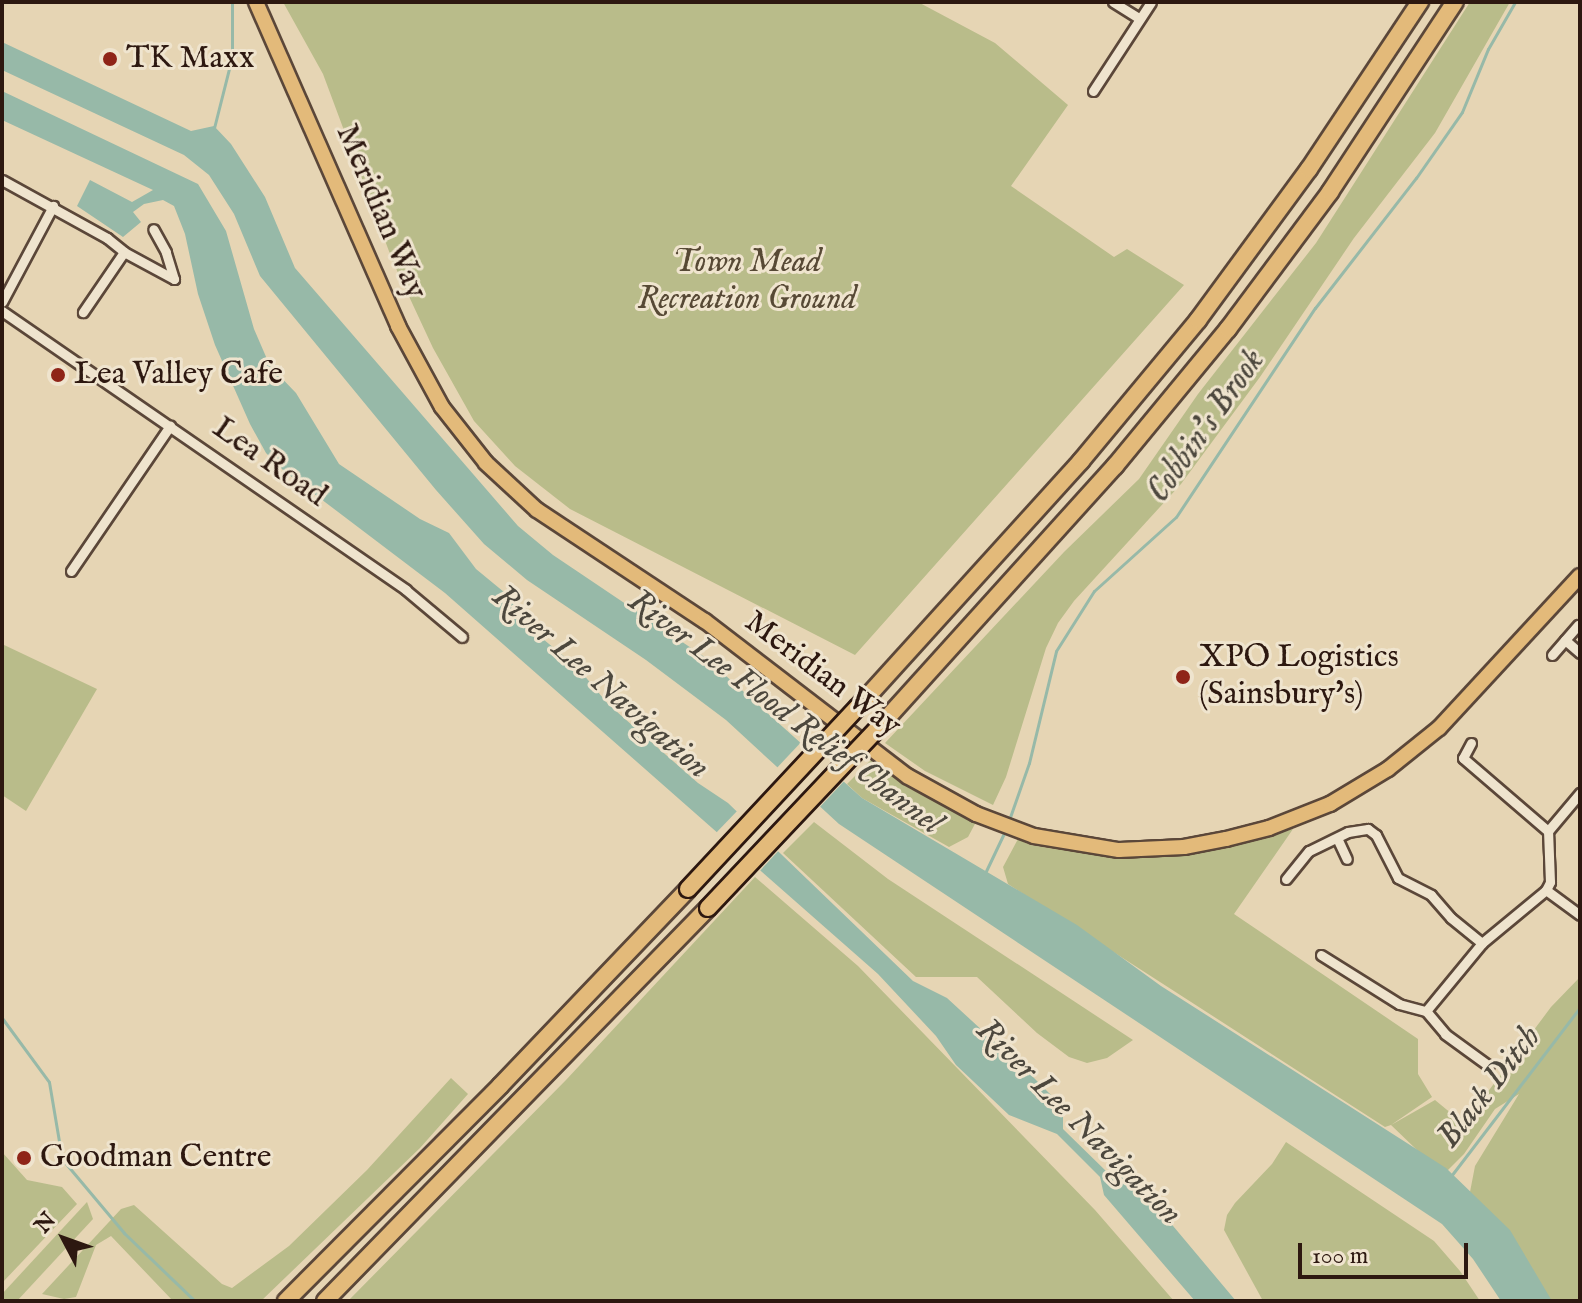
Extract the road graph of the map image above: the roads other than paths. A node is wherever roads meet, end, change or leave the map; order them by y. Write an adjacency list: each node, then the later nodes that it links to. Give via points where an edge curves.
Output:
1 (256, 2): 17 (main road, Meridian Way, via 398,326 442,407 486,463 537,510 705,621 907,776 976,814 1034,836 1119,850 1184,847 1269,828 1330,804 1388,769 1439,728)
2 (1113, 2): 6 (street)
3 (1151, 2): 6 (street)
4 (1420, 2): 35 (highway, bridge, via 1309,169 1198,320 1081,461 688,889)
5 (1455, 2): 36 (highway, bridge, via 1338,180 1228,329 1115,466 708,908)
6 (1139, 18): 7 (street)
7 (1093, 91)
8 (2, 180): 9 (street)
9 (53, 206): 11 (street); 12 (street)
10 (153, 229): 11 (street, via 174,279)
11 (124, 252): 14 (street)
12 (2, 302)
13 (2, 311): 15 (street, Lea Road)
14 (83, 312)
15 (170, 426): 16 (street); 19 (street, Lea Road, via 406,590)
16 (71, 571)
17 (1580, 576)
18 (1578, 625): 20 (street)
19 (462, 637)
20 (1565, 640): 21 (street); 22 (street)
21 (1580, 653)
22 (1552, 655)
23 (1471, 743): 25 (street, via 1463,758)
24 (1580, 793): 25 (street)
25 (1548, 831): 29 (street)
26 (1337, 838): 27 (street); 28 (street, via 1309,851); 31 (street, via 1358,828 1372,831 1398,878 1431,895)
27 (1347, 859)
28 (1286, 879)
29 (1546, 890): 30 (street); 31 (street)
30 (1580, 915)
31 (1482, 943): 33 (street)
32 (1321, 955): 33 (street, via 1399,1004)
33 (1426, 1011): 34 (street, via 1445,1034)
34 (1489, 1066)
35 (286, 1301)
36 (325, 1301)

